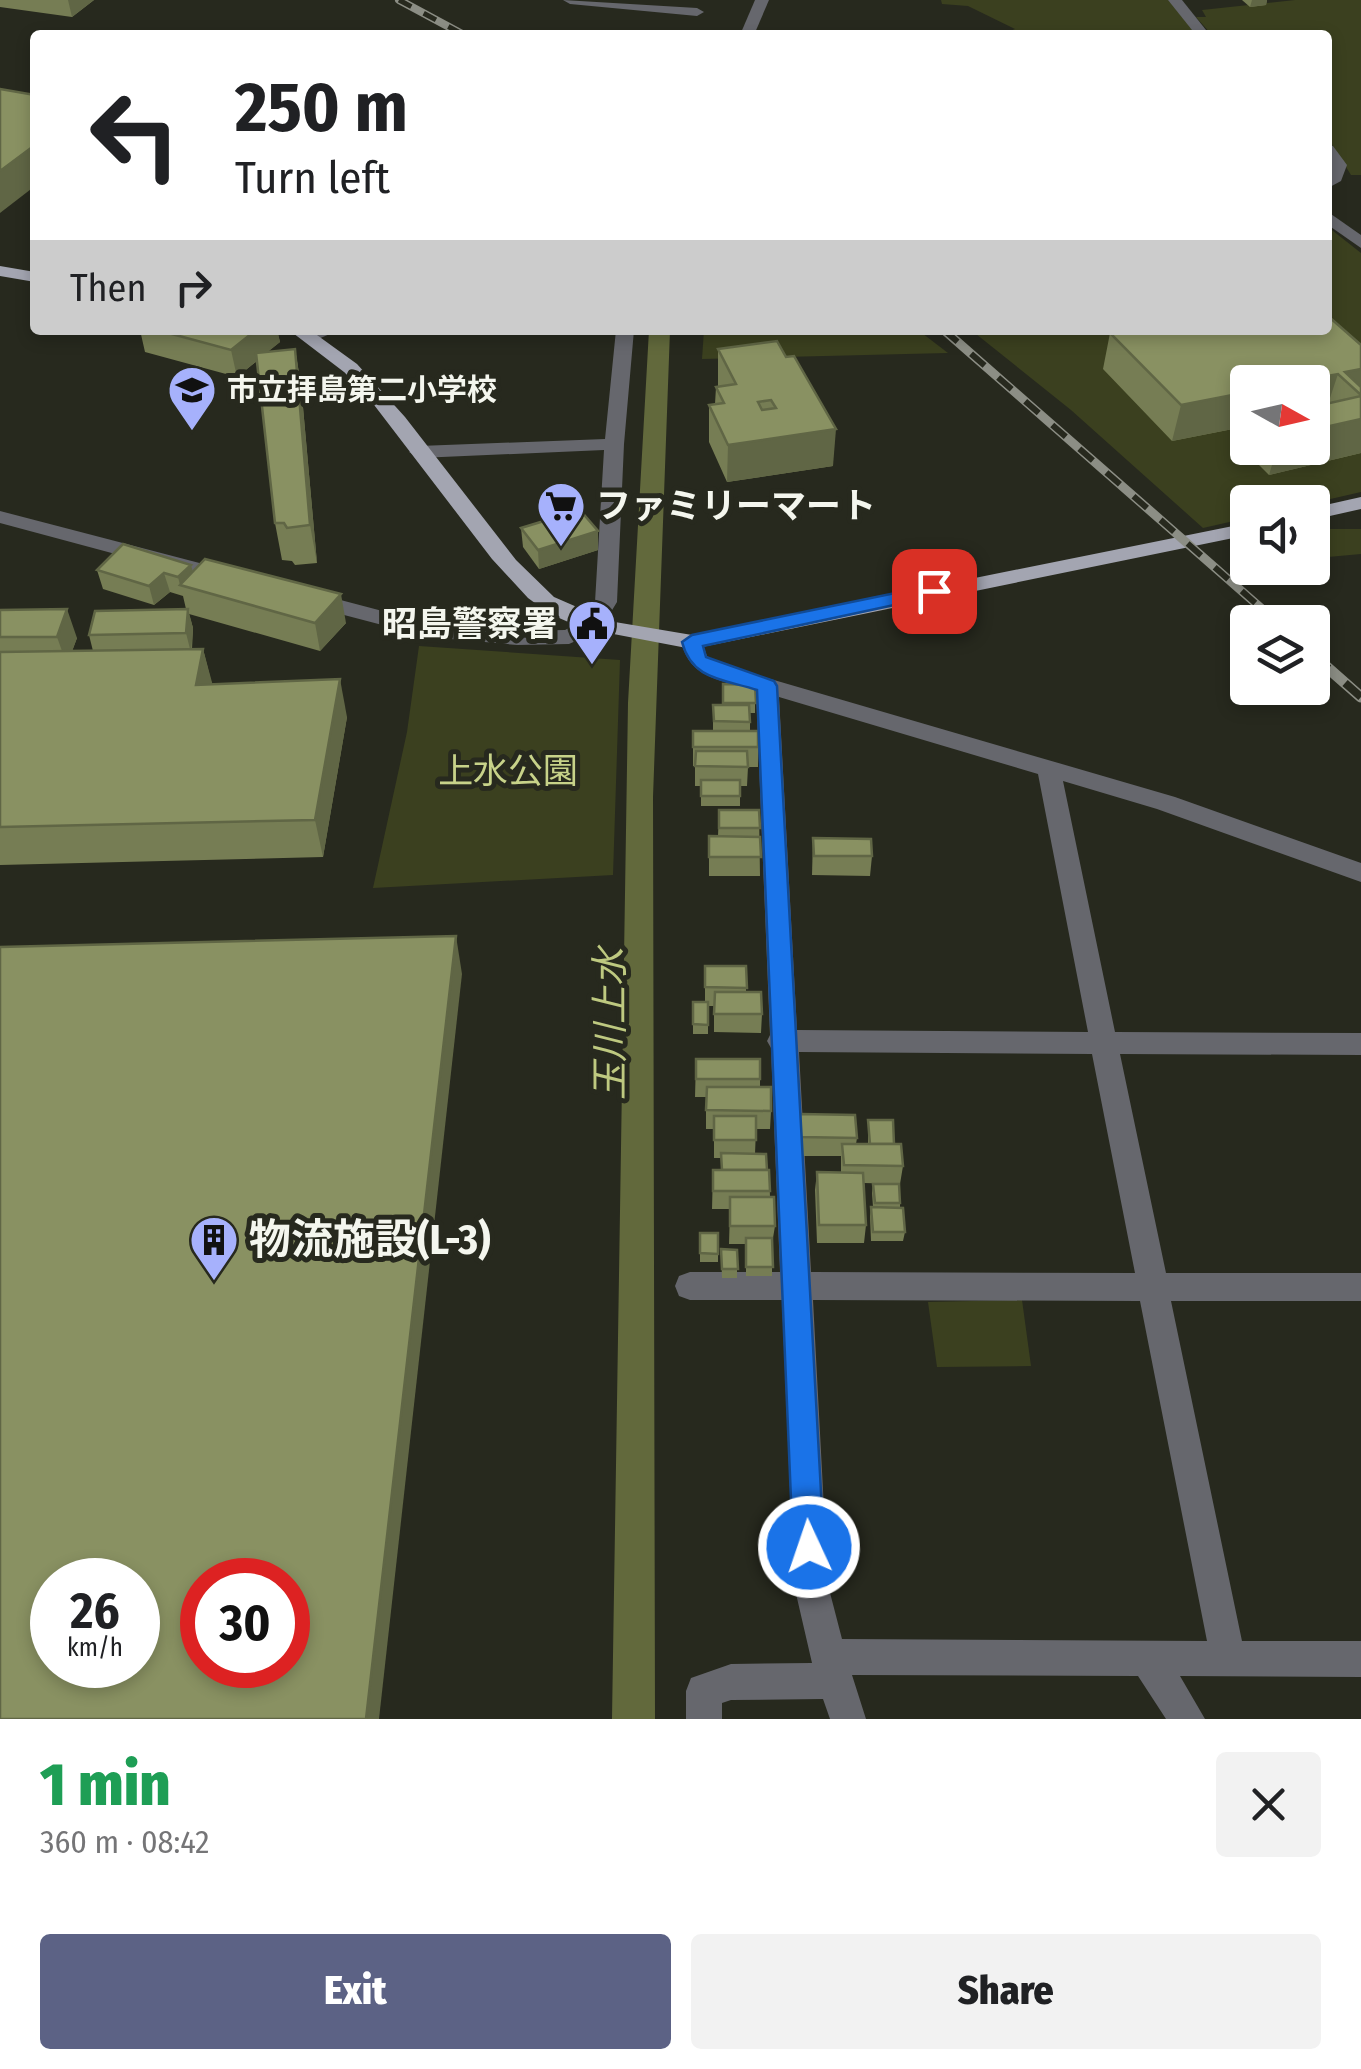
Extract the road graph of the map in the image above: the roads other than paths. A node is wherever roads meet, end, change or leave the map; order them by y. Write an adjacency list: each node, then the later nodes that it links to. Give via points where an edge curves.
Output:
1 (570, 0): 4 (street)
2 (762, 0): 5 (street)
3 (1176, 0): 6 (street)
4 (698, 12)
5 (749, 30)
6 (1199, 30)
7 (1332, 155): 8 (street, via 1339,166)
8 (1332, 180)
9 (1332, 220): 10 (street)
10 (1361, 243)
11 (0, 271): 12 (main road)
12 (30, 276)
13 (315, 335): 16 (main road)
14 (625, 335): 15 (street)
15 (614, 444): 16 (street); 23 (street, via 606,602)
16 (419, 452): 23 (main road, via 524,586)
17 (1361, 504): 18 (main road)
18 (1330, 510)
19 (0, 518): 21 (street)
20 (1230, 532): 24 (main road)
21 (242, 581)
22 (298, 596): 23 (street, via 428,630 569,637)
23 (592, 625): 24 (main road)
24 (692, 642): 25 (street, via 697,660 711,669)
25 (767, 686): 26 (street); 28 (street)
26 (1049, 770): 27 (street, via 1166,803); 29 (street)
27 (1361, 873)
28 (781, 1041): 29 (street); 32 (street)
29 (1104, 1042): 30 (street); 33 (street)
30 (1361, 1044)
31 (690, 1286): 32 (street)
32 (795, 1286): 33 (street); 38 (street, via 810,1584)
33 (1153, 1287): 34 (street); 36 (street)
34 (1361, 1287)
35 (1147, 1658): 36 (street); 38 (street); 41 (street)
36 (1228, 1659): 37 (street)
37 (1361, 1659)
38 (831, 1669): 39 (street, via 731,1682 704,1692); 40 (street)
39 (704, 1719)
40 (848, 1719)
41 (1187, 1719)

